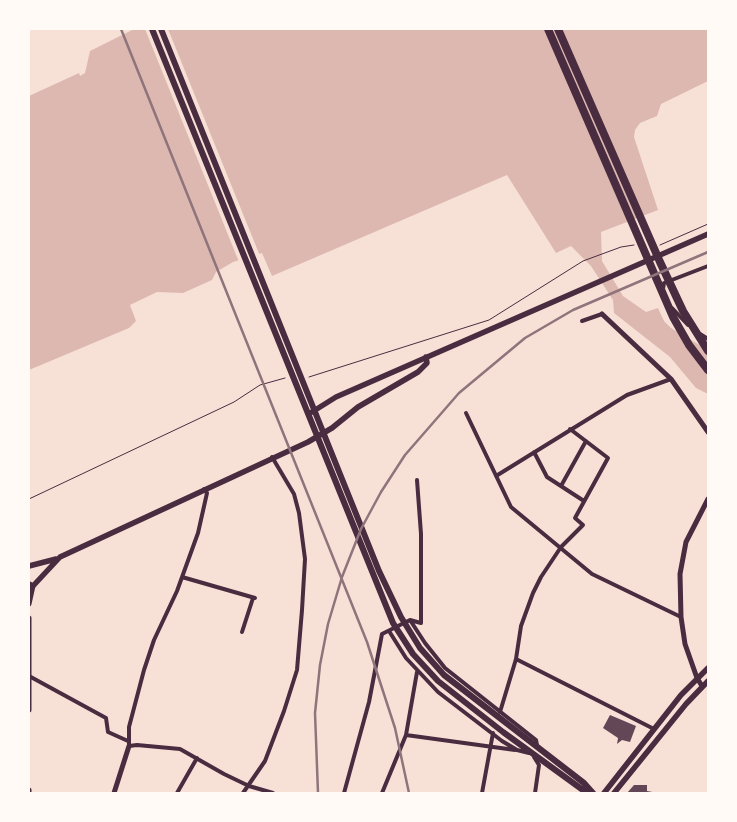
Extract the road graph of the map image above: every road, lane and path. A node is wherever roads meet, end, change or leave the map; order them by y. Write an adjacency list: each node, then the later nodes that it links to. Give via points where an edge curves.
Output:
1 (152, 29): 21 (main road)
2 (161, 29): 19 (main road)
3 (548, 29): 15 (highway, via 673,317)
4 (558, 29): 13 (highway, via 664,270 691,326)
5 (708, 224): 8 (path)
6 (708, 234): 14 (main road)
7 (635, 245): 16 (path, via 583,261 489,320)
8 (657, 245)
9 (708, 266): 12 (street, via 664,283 663,289 680,318)
10 (602, 314): 11 (street); 18 (street)
11 (582, 321)
12 (708, 339)
13 (708, 351)
14 (426, 357): 19 (main road, via 336,396); 26 (main road, via 427,363 418,372 358,407 332,428)
15 (708, 370)
16 (305, 377)
17 (287, 378): 31 (path, via 260,385 234,402)
18 (671, 378): 22 (street, via 627,395); 23 (street)
19 (315, 411): 21 (main road); 59 (main road, via 386,586 410,633 444,675)
20 (466, 413): 27 (street)
21 (308, 414): 61 (main road, via 384,604 401,636 438,681)
22 (570, 429): 24 (street); 25 (street)
23 (708, 432)
24 (586, 441): 29 (street); 33 (street, via 608,458)
25 (534, 452): 27 (street); 29 (street, via 547,477)
26 (272, 457): 30 (main road); 63 (street, via 296,501 303,536 305,575 297,670 271,748)
27 (496, 476): 34 (street, via 511,507)
28 (418, 480): 42 (street, via 421,623)
29 (561, 486): 33 (street)
30 (204, 489): 35 (main road); 37 (street, via 206,493 198,533)
31 (29, 498)
32 (708, 499): 40 (street, via 682,556)
33 (584, 501): 34 (street, via 575,518 583,525)
34 (561, 547): 40 (street, via 592,574); 45 (street, via 533,593 521,626)
35 (57, 559): 36 (main road); 38 (main road)
36 (29, 566)
37 (182, 578): 44 (street, via 254,598); 57 (street, via 144,670 129,727)
38 (31, 585): 39 (street)
39 (29, 604)
40 (681, 617): 49 (street, via 685,644)
41 (29, 618): 48 (street)
42 (410, 620): 43 (street); 53 (street, via 445,668)
43 (389, 631): 47 (street); 68 (street, via 382,634 369,702)
44 (242, 632)
45 (516, 659): 53 (street); 54 (street)
46 (708, 668): 49 (main road)
47 (417, 672): 55 (street); 56 (street)
48 (29, 676): 52 (street); 57 (street, via 106,718 108,732)
49 (697, 678): 51 (street); 54 (main road)
50 (708, 681): 51 (main road)
51 (702, 686): 75 (main road)
52 (29, 710)
53 (500, 712): 59 (street, via 536,740)
54 (654, 728): 74 (main road)
55 (493, 734): 58 (street); 60 (street)
56 (406, 735): 58 (street); 69 (street)
57 (129, 744): 62 (street, via 180,748); 64 (street)
58 (489, 747): 60 (street); 70 (street)
59 (537, 748): 73 (main road)
60 (517, 750): 61 (street)
61 (532, 754): 71 (street, via 539,765); 72 (main road)
62 (198, 758): 63 (street); 65 (street)
63 (249, 786): 66 (street); 67 (street)
64 (114, 793)
65 (177, 793)
66 (243, 793)
67 (273, 793)
68 (344, 793)
69 (382, 793)
70 (482, 793)
71 (535, 793)
72 (587, 793)
73 (594, 793)
74 (604, 793)
75 (614, 793)

